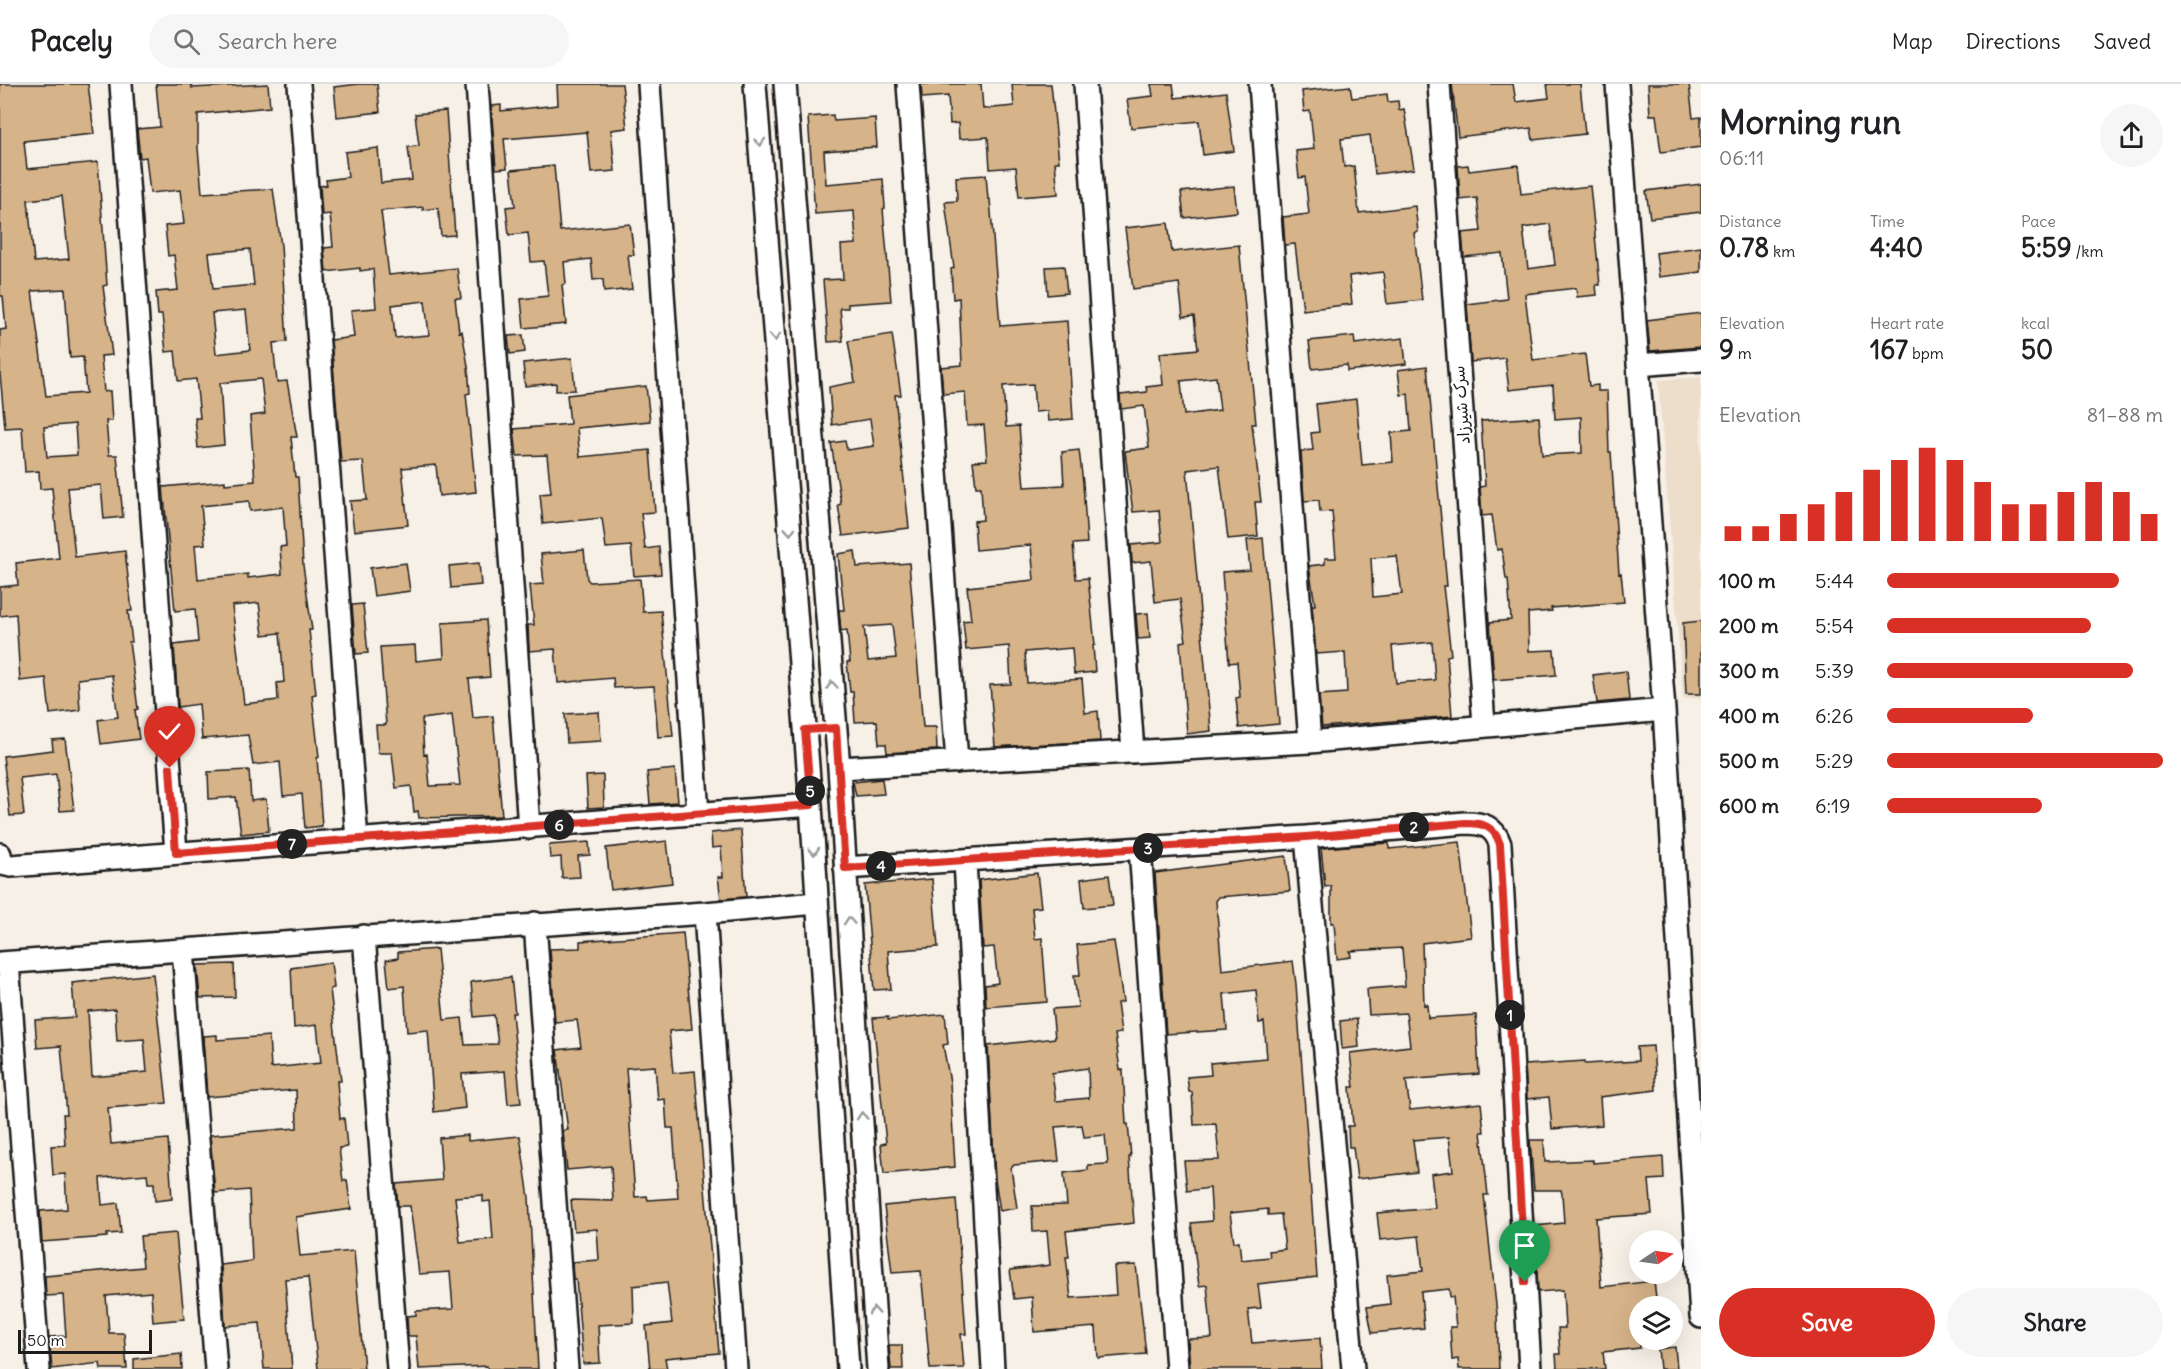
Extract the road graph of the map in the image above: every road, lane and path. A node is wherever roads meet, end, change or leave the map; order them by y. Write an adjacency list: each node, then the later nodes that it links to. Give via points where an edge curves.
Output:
1 (121, 84): 28 (street)
2 (299, 84): 26 (street)
3 (477, 84): 24 (street)
4 (649, 84): 23 (street)
5 (755, 84): 17 (street, one-way to 17)
6 (784, 84): 16 (street, one-way to 6)
7 (908, 84): 20 (street)
8 (1085, 84): 19 (street)
9 (1260, 84): 18 (street)
10 (1439, 84): 15 (street, سرک شیرزاد)
11 (1617, 84): 13 (street)
12 (1701, 360): 13 (street)
13 (1638, 365): 14 (street)
14 (1664, 710): 15 (street); 38 (street)
15 (1484, 725): 18 (street)
16 (836, 728): 17 (street); 21 (street)
17 (805, 730): 22 (street)
18 (1310, 742): 19 (street)
19 (1133, 752): 20 (street)
20 (957, 762): 21 (street)
21 (839, 768): 31 (street)
22 (811, 805): 23 (street); 32 (street, one-way to 32)
23 (698, 814): 24 (street)
24 (529, 828): 26 (street)
25 (1306, 837): 27 (street); 49 (street); 50 (street, via 1465,823 1489,826 1496,834 1500,844)
26 (357, 840): 28 (street)
27 (1140, 848): 30 (street); 48 (street)
28 (176, 853): 29 (street, via 11,866 3,864)
29 (0, 854)
30 (965, 861): 31 (street); 47 (street)
31 (845, 868): 46 (street, one-way to 31)
32 (817, 903): 33 (street); 45 (street)
33 (705, 913): 34 (street); 44 (street)
34 (536, 923): 35 (street); 43 (street)
35 (364, 936): 36 (street); 42 (street)
36 (183, 951): 37 (street); 41 (street)
37 (4, 963): 40 (street)
38 (1692, 1034): 39 (street)
39 (1701, 1317)
40 (39, 1369)
41 (216, 1369)
42 (398, 1369)
43 (567, 1369)
44 (736, 1369)
45 (848, 1369)
46 (878, 1369)
47 (993, 1369)
48 (1177, 1369)
49 (1353, 1369)
50 (1530, 1369)

